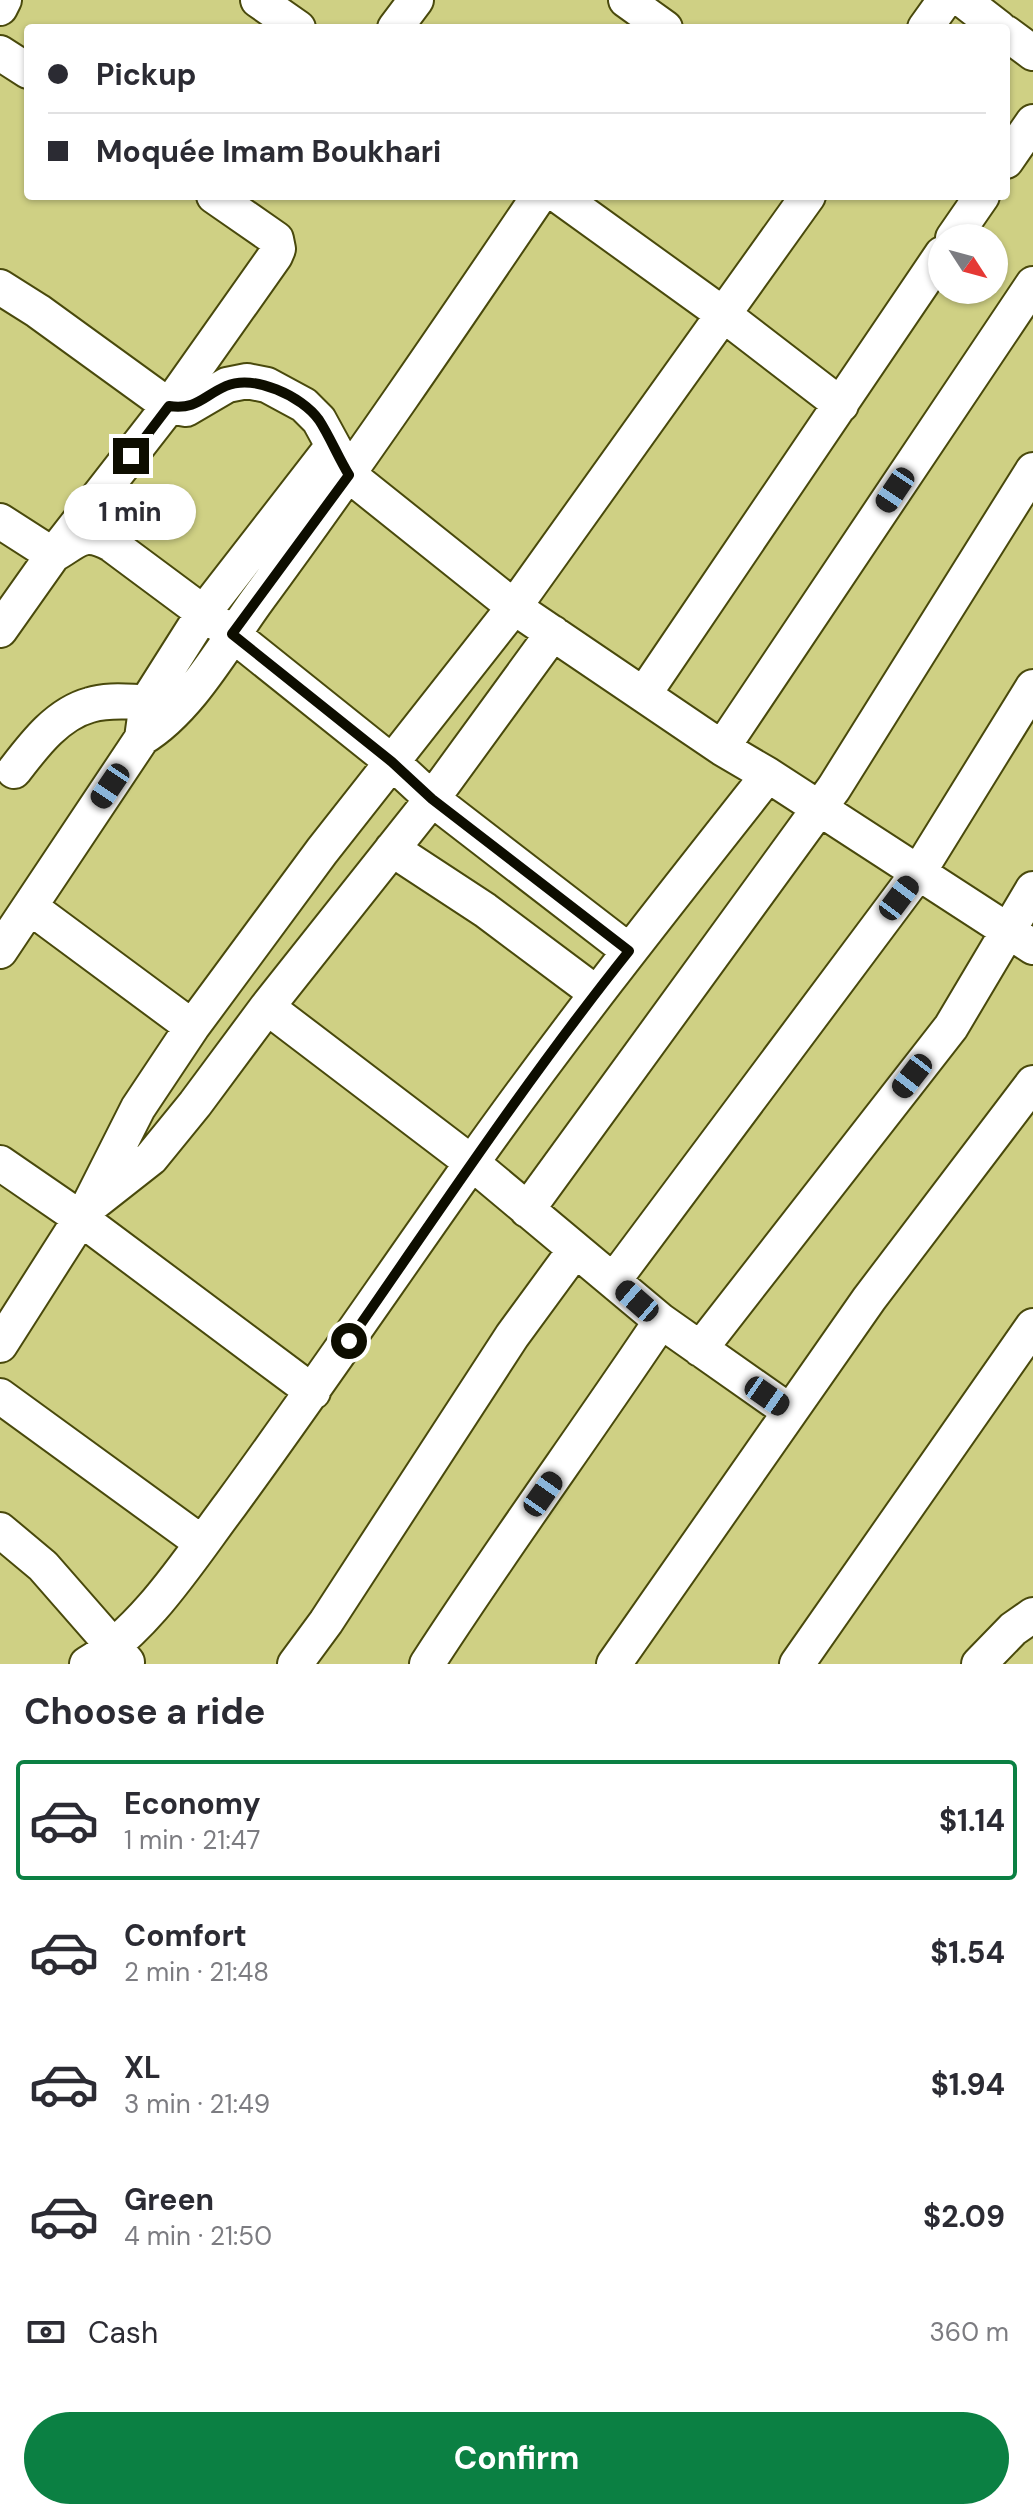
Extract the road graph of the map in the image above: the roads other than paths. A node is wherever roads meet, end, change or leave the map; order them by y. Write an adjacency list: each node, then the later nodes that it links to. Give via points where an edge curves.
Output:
1 (4, 0): 7 (street)
2 (416, 0): 10 (street)
3 (626, 0): 8 (street)
4 (945, 0): 11 (street)
5 (963, 0): 12 (street)
6 (263, 1): 9 (street)
7 (0, 8)
8 (663, 20)
9 (293, 24)
10 (398, 24)
11 (928, 24)
12 (994, 24)
13 (1010, 36): 15 (street)
14 (0, 53): 16 (street)
15 (1033, 53)
16 (24, 68)
17 (1033, 122): 18 (street)
18 (1010, 155)
19 (536, 200): 31 (street)
20 (565, 200): 28 (street)
21 (805, 200): 28 (street)
22 (979, 200): 24 (street)
23 (232, 201): 30 (street, via 276,239 278,249)
24 (963, 224)
25 (928, 275): 29 (street)
26 (1033, 284): 44 (street)
27 (0, 287): 30 (street)
28 (724, 315): 29 (street); 35 (street)
29 (841, 405): 41 (street)
30 (169, 406): 31 (street, via 186,409 227,385 267,385 304,405 319,420); 34 (street)
31 (340, 461): 35 (street); 36 (street); 39 (street)
32 (1033, 470): 49 (street)
33 (0, 521): 34 (street)
34 (53, 555): 36 (street, via 85,536 99,537); 37 (street)
35 (514, 607): 38 (street); 45 (street)
36 (204, 612): 39 (street); 42 (street)
37 (0, 630)
38 (553, 633): 41 (street); 48 (street)
39 (232, 634): 43 (street, via 174,711); 45 (street)
40 (1033, 687): 51 (street)
41 (644, 694): 44 (street)
42 (147, 702): 43 (street); 46 (street, via 89,705 62,718)
43 (142, 738): 53 (street)
44 (722, 748): 47 (street)
45 (392, 762): 48 (street); 59 (street)
46 (5, 772)
47 (768, 775): 49 (street); 56 (street)
48 (432, 799): 50 (street); 56 (street)
49 (819, 809): 51 (street); 63 (street)
50 (392, 849): 57 (street); 58 (street)
51 (918, 873): 54 (street); 66 (street)
52 (1033, 889): 54 (street)
53 (30, 907): 55 (street); 59 (street)
54 (1021, 938): 70 (street)
55 (0, 951)
56 (629, 951): 57 (street)
57 (596, 993): 62 (street)
58 (267, 1007): 62 (street); 64 (street, via 151,1158)
59 (192, 1027): 64 (street, via 138,1108)
60 (1033, 1083): 73 (street)
61 (0, 1163): 64 (street)
62 (472, 1163): 63 (street); 71 (street)
63 (527, 1210): 65 (street)
64 (84, 1212): 69 (street); 71 (street)
65 (575, 1250): 66 (street); 78 (street, via 512,1336)
66 (614, 1280): 67 (street)
67 (661, 1321): 70 (street); 79 (street)
68 (1033, 1326): 81 (street)
69 (0, 1345)
70 (700, 1349): 73 (street)
71 (313, 1392): 75 (street)
72 (0, 1396): 75 (street)
73 (789, 1411): 80 (street)
74 (0, 1530): 77 (street, via 43,1566)
75 (202, 1543): 77 (street)
76 (1033, 1615): 82 (street)
77 (109, 1658)
78 (295, 1664)
79 (427, 1664)
80 (614, 1664)
81 (797, 1664)
82 (979, 1664)

